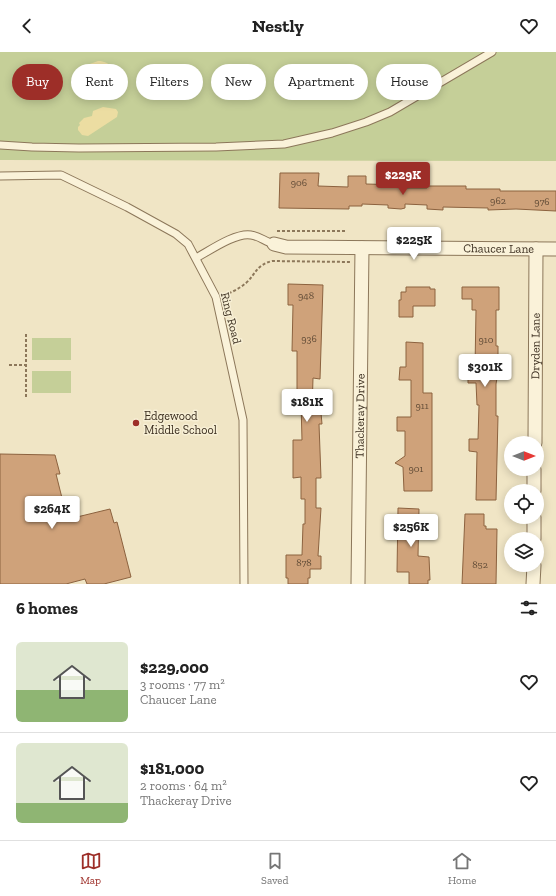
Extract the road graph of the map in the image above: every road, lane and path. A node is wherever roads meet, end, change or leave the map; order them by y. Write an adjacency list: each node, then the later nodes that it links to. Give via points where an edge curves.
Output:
1 (492, 52): 2 (lane, via 390,112 332,133 284,144 79,148)
2 (0, 145)
3 (0, 176): 10 (lane, Ring Road, via 61,175 176,234 188,244)
4 (278, 231): 5 (path)
5 (347, 231)
6 (274, 244): 7 (street, Chaucer Lane, via 286,247); 10 (lane, via 244,234)
7 (362, 248): 8 (street, Chaucer Lane); 20 (street, Thackeray Drive)
8 (536, 249): 9 (street, Chaucer Lane); 17 (street, Dryden Lane)
9 (556, 249)
10 (196, 258): 12 (lane, Ring Road)
11 (353, 262): 12 (path, via 264,263 246,283)
12 (216, 297): 19 (lane, Ring Road, via 243,420)
13 (26, 333): 15 (path)
14 (9, 365): 15 (path)
15 (27, 365): 16 (path)
16 (26, 397)
17 (535, 436)
18 (534, 572): 21 (street)
19 (244, 584)
20 (358, 584)
21 (533, 584)

